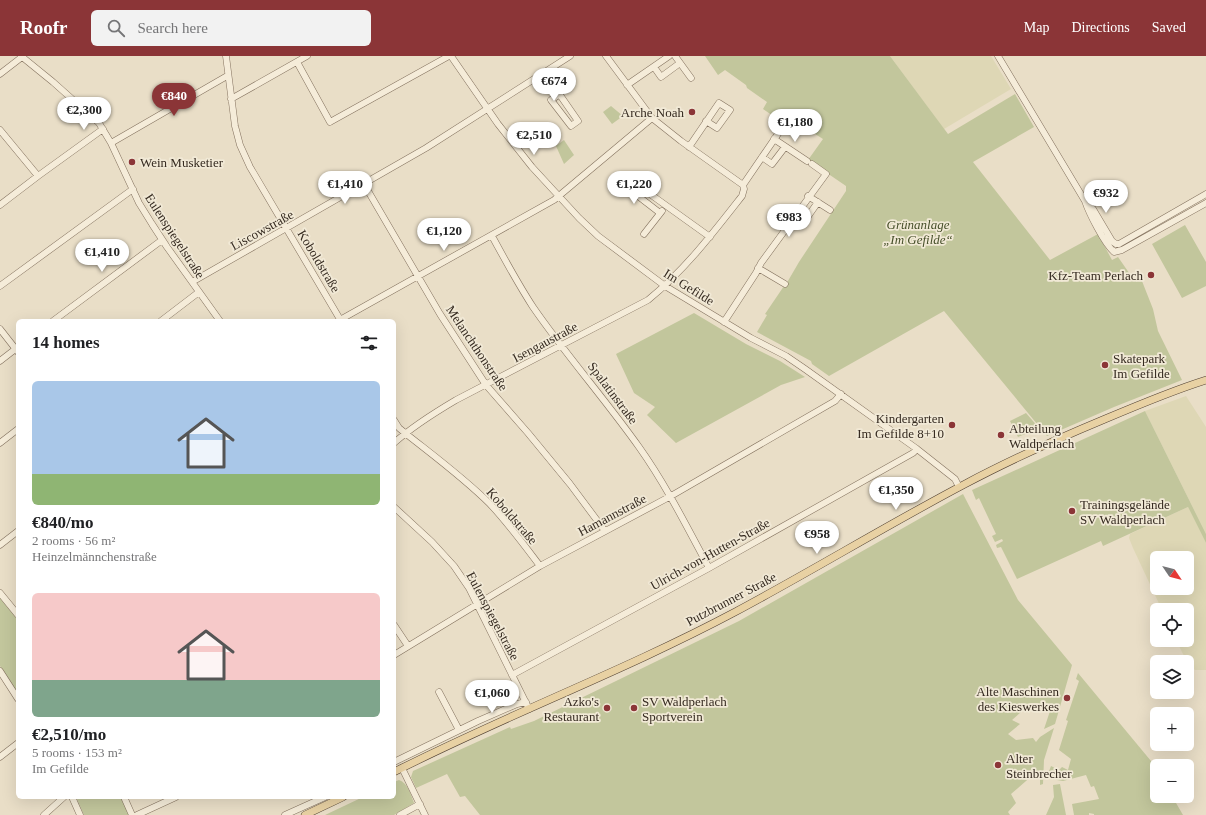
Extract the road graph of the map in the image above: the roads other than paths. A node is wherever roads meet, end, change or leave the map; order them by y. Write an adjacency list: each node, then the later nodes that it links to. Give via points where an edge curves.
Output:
1 (22, 56): 14 (street); 24 (street, Eulenspiegelstraße, via 82,107)
2 (226, 56): 15 (street, Koboldstraße)
3 (307, 56): 10 (street)
4 (450, 56): 10 (street, via 330,122); 20 (street, Im Gefilde)
5 (570, 56): 13 (street, Liscowstraße)
6 (606, 56): 17 (street)
7 (669, 56): 12 (street)
8 (675, 56): 11 (street)
9 (998, 56): 50 (street, via 1085,201 1093,209 1112,241)
10 (297, 62): 19 (street)
11 (680, 63): 12 (street, via 661,77); 16 (street)
12 (654, 67): 17 (street)
13 (544, 72): 18 (street); 20 (street, Liscowstraße)
14 (0, 74)
15 (227, 76): 19 (street, Koboldstraße); 27 (street)
16 (691, 78)
17 (627, 85): 21 (street)
18 (560, 94): 18 (street, via 578,121 571,126 551,100)
19 (231, 99): 45 (street, Koboldstraße, via 235,126 250,168)
20 (487, 110): 32 (street, Liscowstraße); 36 (street, Im Gefilde, via 528,163)
21 (652, 118): 28 (street); 36 (street)
22 (706, 121): 28 (street)
23 (784, 125): 26 (street, Isengaustraße)
24 (103, 129): 27 (street, Eulenspiegelstraße); 31 (street)
25 (0, 130): 31 (street)
26 (774, 139): 29 (street); 30 (street, Isengaustraße)
27 (111, 143): 34 (street, Eulenspiegelstraße)
28 (688, 147): 33 (street)
29 (785, 147): 30 (street, via 772,164); 37 (street, via 826,174)
30 (762, 157): 33 (street, Isengaustraße)
31 (38, 176): 40 (street)
32 (364, 184): 45 (street, Liscowstraße); 52 (street, Melanchthonstraße)
33 (743, 184): 48 (street, Isengaustraße, via 742,196)
34 (133, 189): 49 (street, Eulenspiegelstraße); 55 (street)
35 (1206, 194): 50 (street)
36 (559, 196): 47 (street); 56 (street, Im Gefilde, via 606,242)
37 (808, 196): 38 (street); 44 (street)
38 (818, 202): 42 (street); 44 (street, via 804,222)
39 (1206, 202): 50 (street)
40 (0, 204)
41 (666, 206): 43 (street); 43 (street, via 643,189 638,196); 48 (street)
42 (830, 210)
43 (660, 213): 46 (street)
44 (794, 216): 51 (street)
45 (287, 229): 53 (street, Liscowstraße); 61 (street, Koboldstraße)
46 (644, 234)
47 (492, 236): 52 (street); 65 (street, Spalatinstraße, via 531,304)
48 (710, 237): 56 (street, Isengaustraße)
49 (162, 240): 53 (street, Eulenspiegelstraße); 58 (street)
50 (1121, 247)
51 (758, 268): 54 (street); 63 (street)
52 (418, 277): 62 (street); 70 (street, Melanchthonstraße)
53 (192, 282): 57 (street, Eulenspiegelstraße)
54 (785, 284)
55 (0, 286)
56 (665, 286): 63 (street, Im Gefilde); 65 (street, Isengaustraße, via 648,300)
57 (200, 292): 59 (street); 60 (street, Eulenspiegelstraße)
58 (56, 319)
59 (164, 319)
60 (219, 319)
61 (339, 319)
62 (344, 319)
63 (724, 322): 71 (street, Im Gefilde, via 786,356)
64 (0, 329): 66 (street)
65 (562, 345): 70 (street, Isengaustraße); 79 (street, Spalatinstraße, via 641,449)
66 (16, 348)
67 (16, 350): 68 (street)
68 (0, 361)
69 (1206, 380): 78 (main road, Putzbrunner Straße, via 1085,427)
70 (486, 385): 74 (street, Isengaustraße); 81 (street, Melanchthonstraße, via 570,484)
71 (841, 394): 77 (street, Im Gefilde); 79 (street, Hamannstraße, via 835,401)
72 (396, 423): 74 (street, Koboldstraße)
73 (16, 431): 76 (street)
74 (405, 433): 75 (street, Isengaustraße); 84 (street, Koboldstraße, via 446,464 490,505)
75 (396, 441)
76 (0, 443)
77 (917, 449): 78 (street, Im Gefilde, via 955,479); 85 (street, Ulrich-von-Hutten-Straße)
78 (959, 487): 96 (main road, Putzbrunner Straße, via 734,613 662,648)
79 (670, 496): 81 (street, Hamannstraße); 85 (street, Spalatinstraße)
80 (396, 509): 87 (street, Eulenspiegelstraße, via 454,566)
81 (605, 531): 84 (street, Hamannstraße)
82 (16, 533): 83 (street)
83 (0, 545)
84 (540, 566): 87 (street, Hamannstraße)
85 (709, 568): 93 (street, Ulrich-von-Hutten-Straße)
86 (0, 594): 88 (street)
87 (476, 604): 90 (street, Hamannstraße); 93 (street, Eulenspiegelstraße)
88 (16, 613)
89 (396, 628): 90 (street)
90 (408, 646): 91 (street, Hamannstraße)
91 (396, 654)
92 (0, 670): 95 (street)
93 (512, 675): 96 (street, Eulenspiegelstraße)
94 (439, 692): 97 (street)
95 (16, 696)
96 (527, 706): 97 (street, Putzbrunner Straße, via 517,704); 101 (main road, Putzbrunner Straße)
97 (459, 730): 100 (street, Putzbrunner Straße)
98 (16, 745): 99 (street)
99 (0, 758)
100 (396, 759)
101 (402, 768): 102 (main road, Putzbrunner Straße); 109 (street)
102 (396, 771)
103 (62, 799): 110 (street)
104 (73, 799): 111 (street)
105 (125, 799): 112 (street)
106 (172, 799): 113 (street)
107 (321, 799): 114 (street)
108 (339, 799): 115 (main road)
109 (420, 804): 116 (street); 117 (street)
110 (44, 815)
111 (80, 815)
112 (132, 815)
113 (137, 815)
114 (285, 815)
115 (305, 815)
116 (400, 815)
117 (425, 815)

